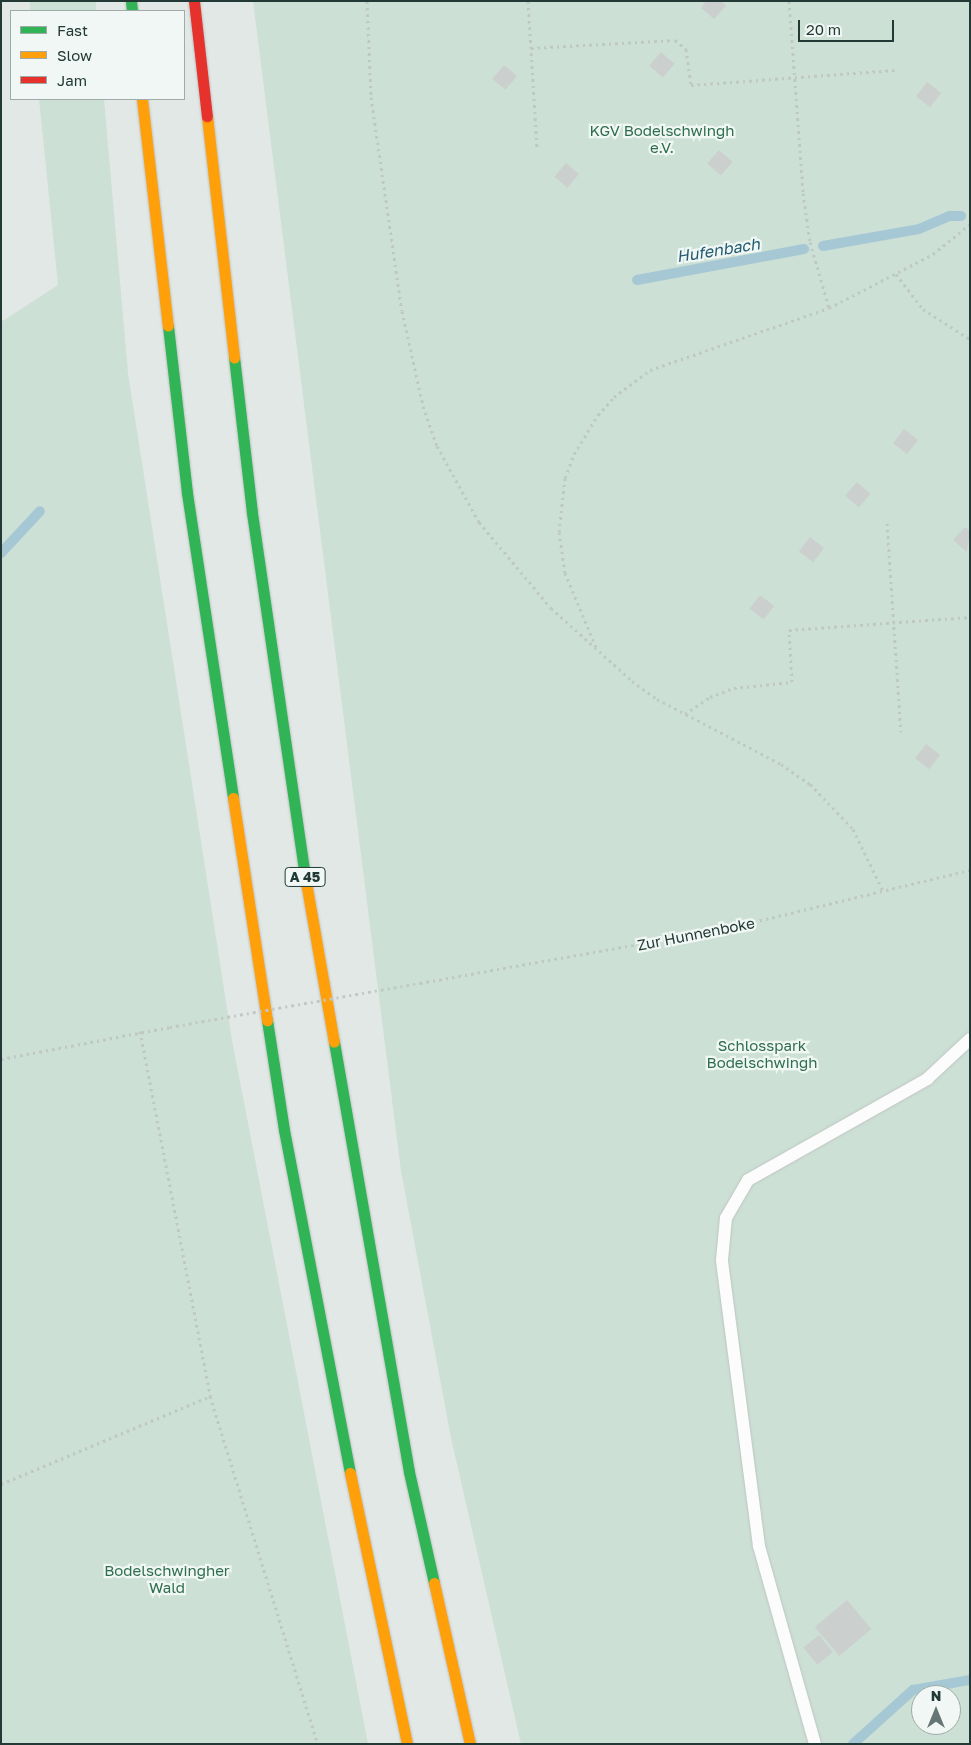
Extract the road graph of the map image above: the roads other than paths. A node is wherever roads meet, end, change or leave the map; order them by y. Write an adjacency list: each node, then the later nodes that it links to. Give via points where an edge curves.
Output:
1 (194, 1): 5 (highway, A 45, via 252,513 307,886 409,1472)
2 (142, 100): 4 (highway, via 187,493 282,1120 351,1480)
3 (970, 1039): 6 (lane, via 920,1083 748,1180 726,1218 722,1260 759,1546)
4 (407, 1744)
5 (470, 1744)
6 (815, 1744)

